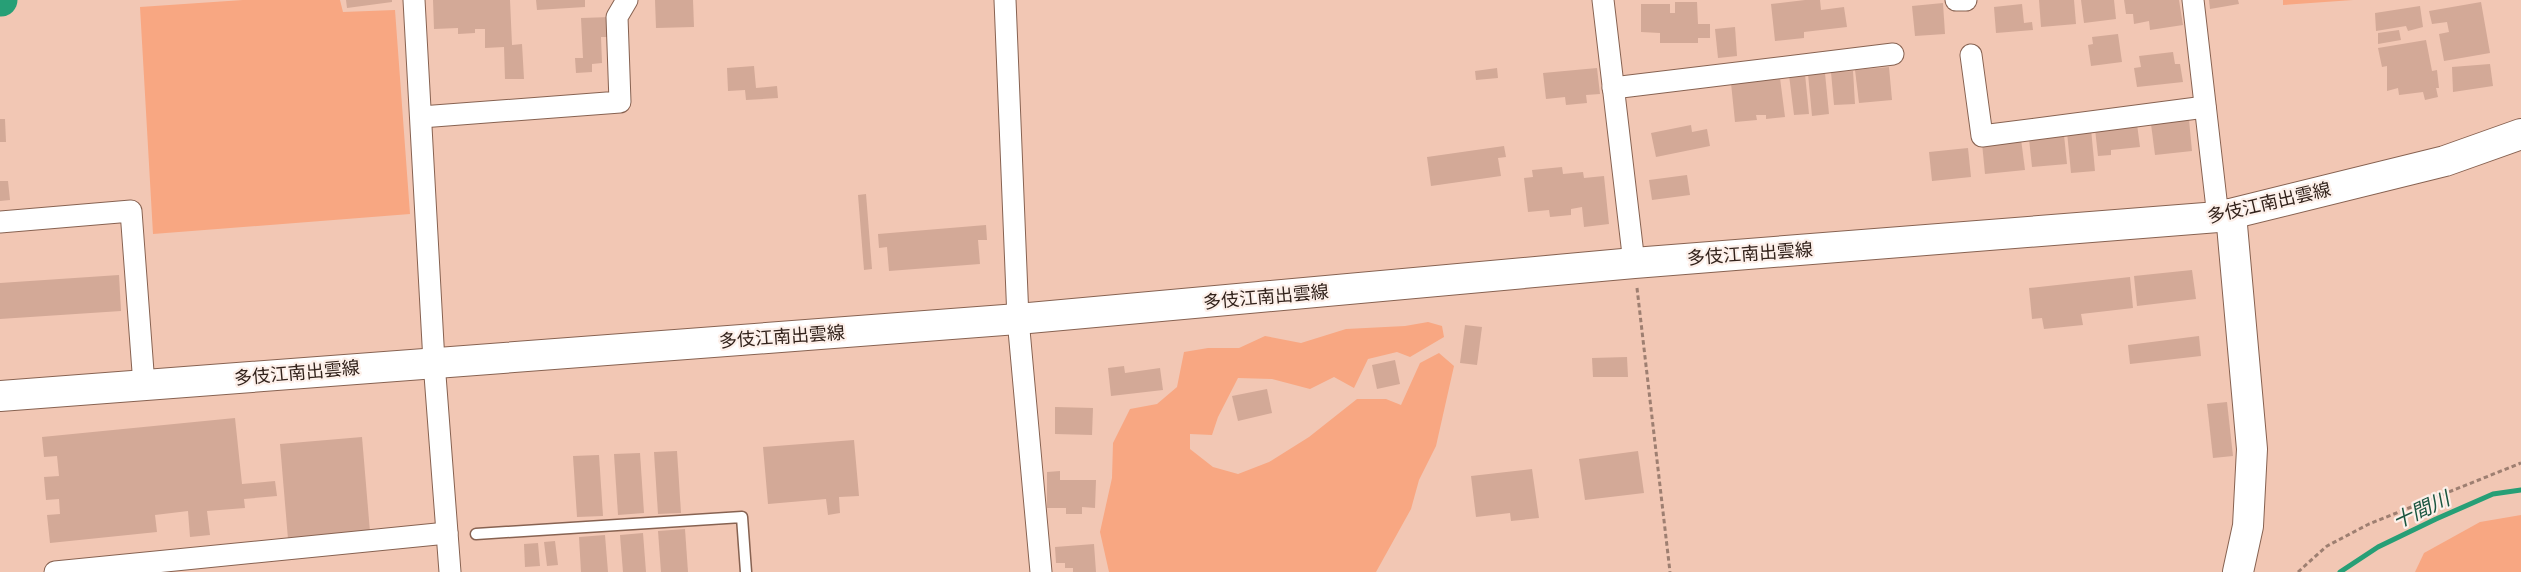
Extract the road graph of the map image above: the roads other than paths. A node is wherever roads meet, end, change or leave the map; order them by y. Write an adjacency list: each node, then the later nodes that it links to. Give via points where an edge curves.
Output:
1 (414, 0): 12 (street)
2 (627, 0): 12 (street, via 617,17 620,102)
3 (1005, 0): 17 (street)
4 (1604, 0): 10 (street)
5 (1956, 0): 6 (street)
6 (1966, 0)
7 (2193, 0): 11 (street)
8 (1893, 54): 10 (street)
9 (1971, 55): 11 (street, via 1982,136)
10 (1613, 88): 16 (street)
11 (2205, 107): 14 (street)
12 (421, 117): 18 (street)
13 (2521, 134): 14 (main road, 多伎江南出雲線, via 2445,161)
14 (2225, 216): 16 (main road, 多伎江南出雲線); 27 (main road, via 2252,449 2248,526)
15 (0, 222): 19 (street, via 131,211)
16 (1634, 263): 17 (main road, 多伎江南出雲線)
17 (1018, 320): 18 (main road, 多伎江南出雲線); 26 (street)
18 (434, 362): 19 (main road, 多伎江南出雲線); 21 (street)
19 (144, 385): 20 (main road, 多伎江南出雲線)
20 (0, 396)
21 (447, 533): 23 (street); 24 (street)
22 (476, 534): 25 (lane, via 742,517)
23 (55, 572)
24 (450, 572)
25 (746, 572)
26 (1037, 572)
27 (2238, 572)

